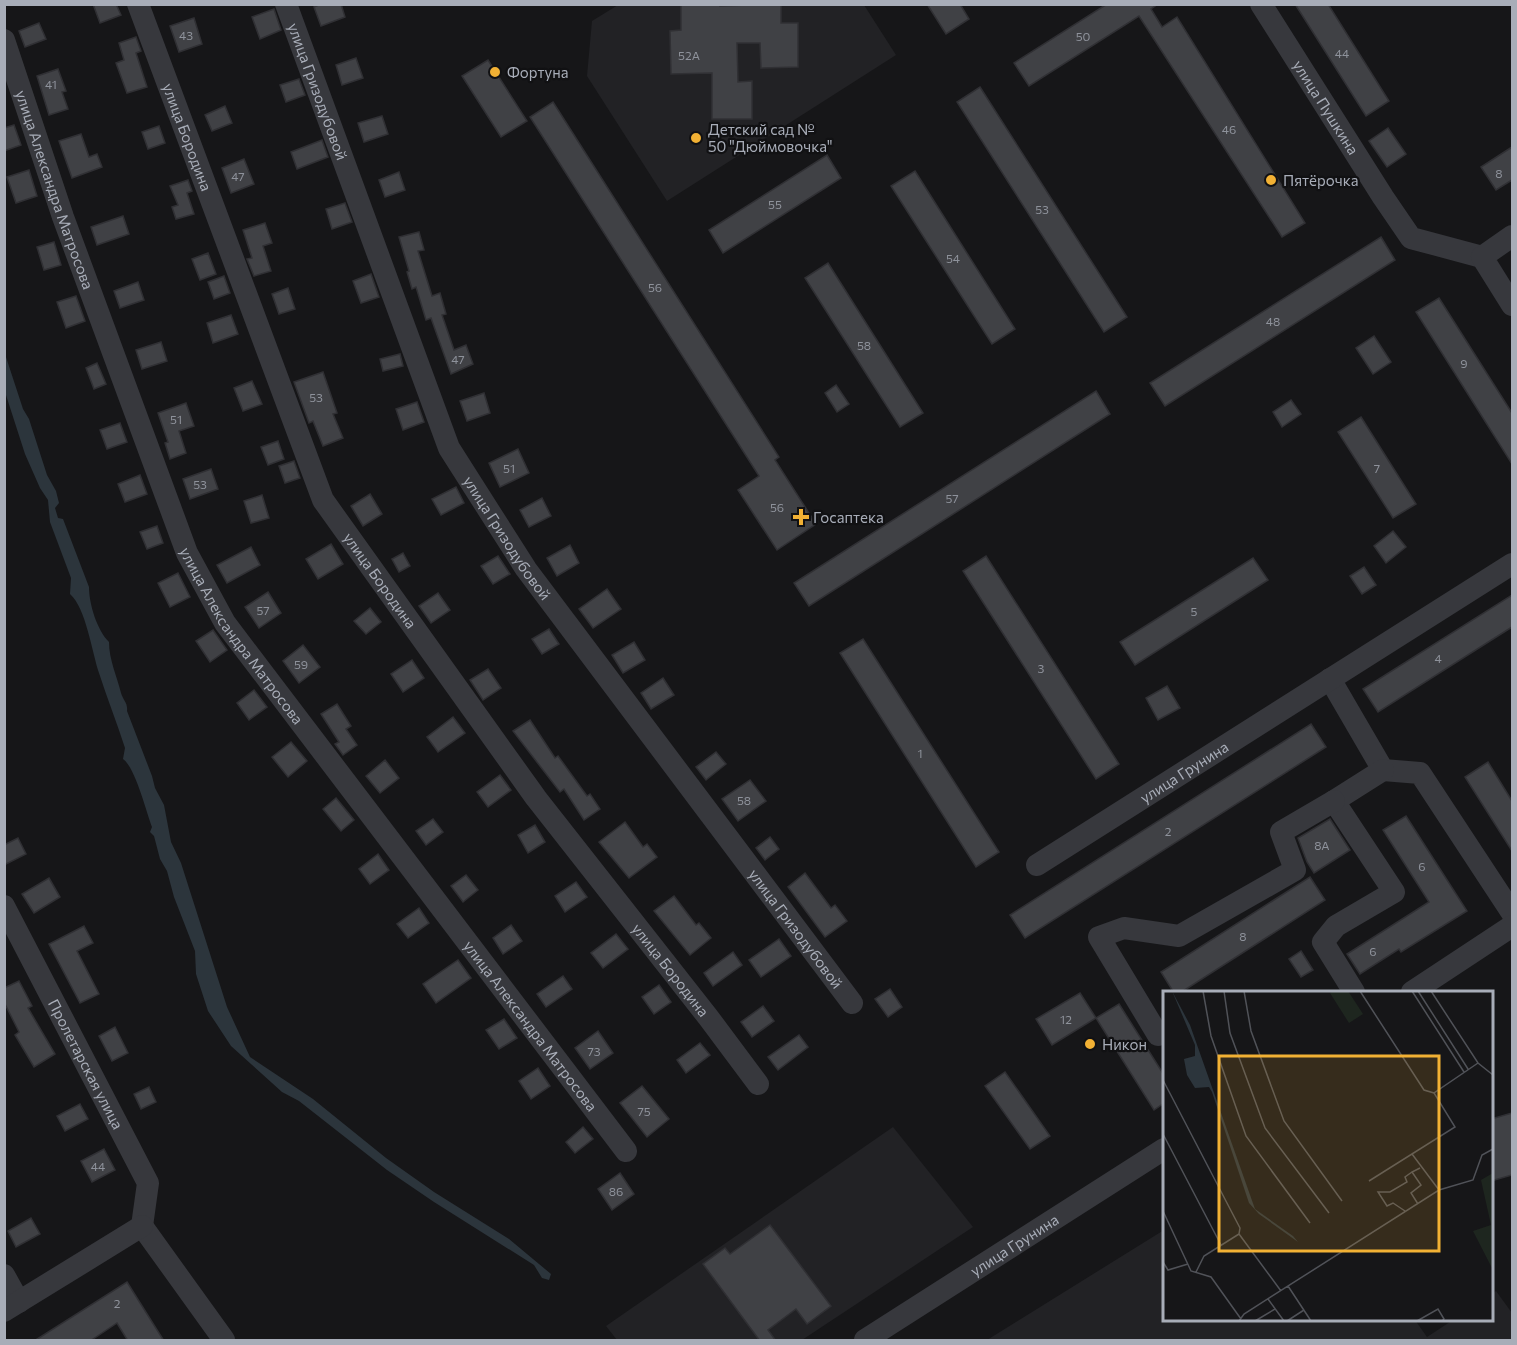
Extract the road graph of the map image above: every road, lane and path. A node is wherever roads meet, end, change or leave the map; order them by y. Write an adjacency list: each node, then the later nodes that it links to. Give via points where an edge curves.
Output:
1 (138, 4): 20 (street, улица Бородина, via 323,500 536,798)
2 (286, 4): 18 (street, улица Гризодубовой, via 449,448 526,569)
3 (1262, 4): 6 (street, улица Пушкина, via 1411,238)
4 (4, 40): 22 (street, улица Александра Матросова, via 63,217 187,553 225,623)
5 (1512, 236): 6 (street)
6 (1482, 257): 7 (street)
7 (1512, 305)
8 (1512, 564): 9 (street, улица Грунина)
9 (1330, 680): 10 (street); 12 (street, улица Грунина)
10 (1383, 770): 11 (street); 14 (street, via 1420,773)
11 (1334, 801): 16 (street, via 1394,892 1336,926 1323,942); 19 (street, via 1281,832 1295,870 1179,936 1125,928 1099,937 1158,1035)
12 (1038, 865)
13 (4, 906): 23 (street, Пролетарская улица, via 148,1183)
14 (1512, 913)
15 (1512, 926): 17 (street)
16 (1353, 991)
17 (1415, 991)
18 (852, 1003)
19 (1163, 1032)
20 (758, 1084)
21 (1163, 1150): 27 (street, улица Грунина)
22 (626, 1151)
23 (142, 1226): 25 (street); 26 (street)
24 (4, 1275): 25 (street)
25 (12, 1307)
26 (224, 1341)
27 (865, 1341)

